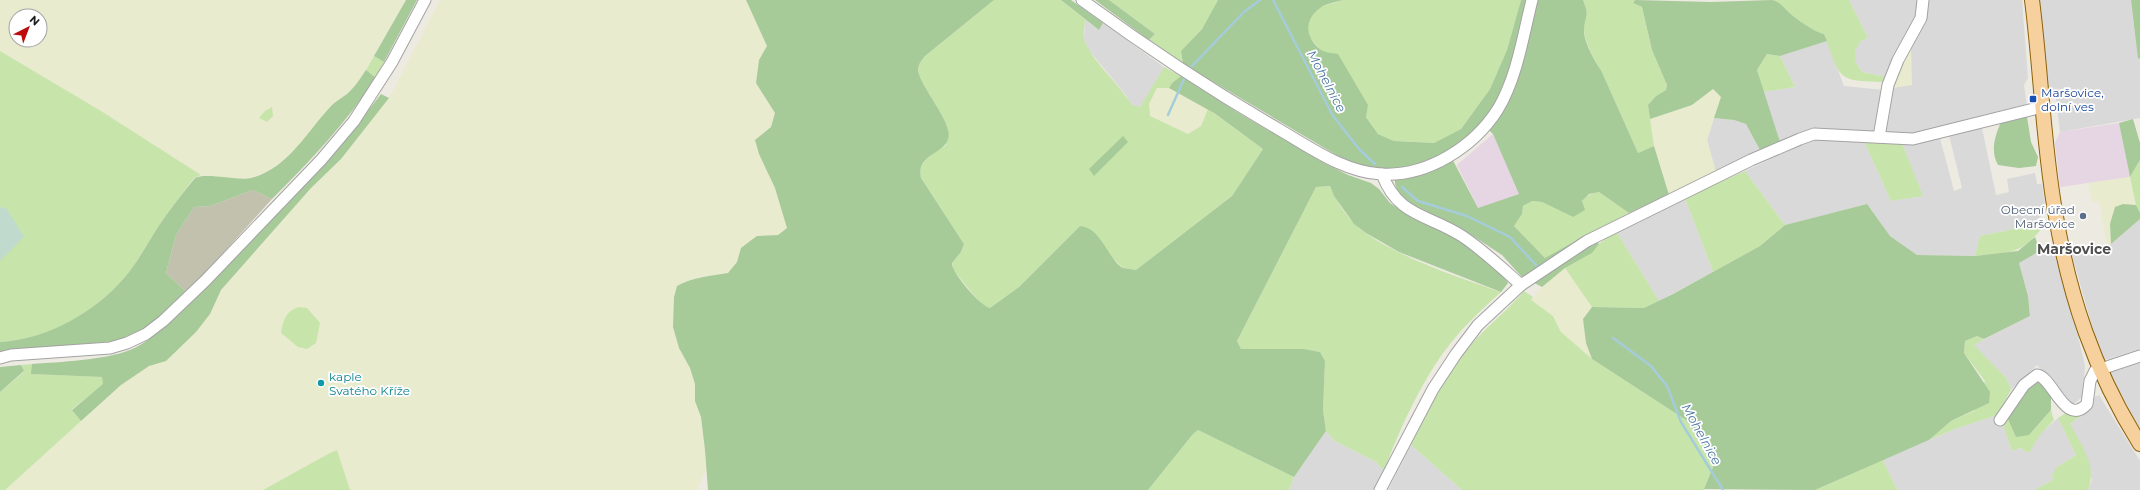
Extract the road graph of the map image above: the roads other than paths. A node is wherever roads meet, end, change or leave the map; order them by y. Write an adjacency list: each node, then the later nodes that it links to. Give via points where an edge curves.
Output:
1 (425, 0): 11 (street, via 392,62 354,121 205,281 163,321 127,344 110,348)
2 (1082, 0): 8 (street, via 1223,97 1329,157 1360,171)
3 (1532, 0): 8 (street, via 1508,89 1497,111 1482,130 1458,151 1438,162 1400,173)
4 (1923, 0): 7 (street, via 1921,18 1898,60 1888,85)
5 (2032, 0): 6 (main road)
6 (2042, 107): 7 (street, via 1913,139); 12 (main road, via 2055,211 2062,245 2081,322)
7 (1879, 137): 9 (street, via 1814,134 1800,139 1751,160 1587,241)
8 (1382, 174): 9 (street, via 1387,188 1407,209 1460,235 1489,256)
9 (1521, 285): 15 (street, via 1478,325 1456,354 1433,389)
10 (2140, 356): 12 (street)
11 (0, 358)
12 (2098, 369): 13 (street, via 2092,376 2087,404 2082,409 2073,410 2062,402 2047,381 2037,375 2024,385); 14 (main road)
13 (2000, 420)
14 (2140, 444)
15 (1380, 490)

